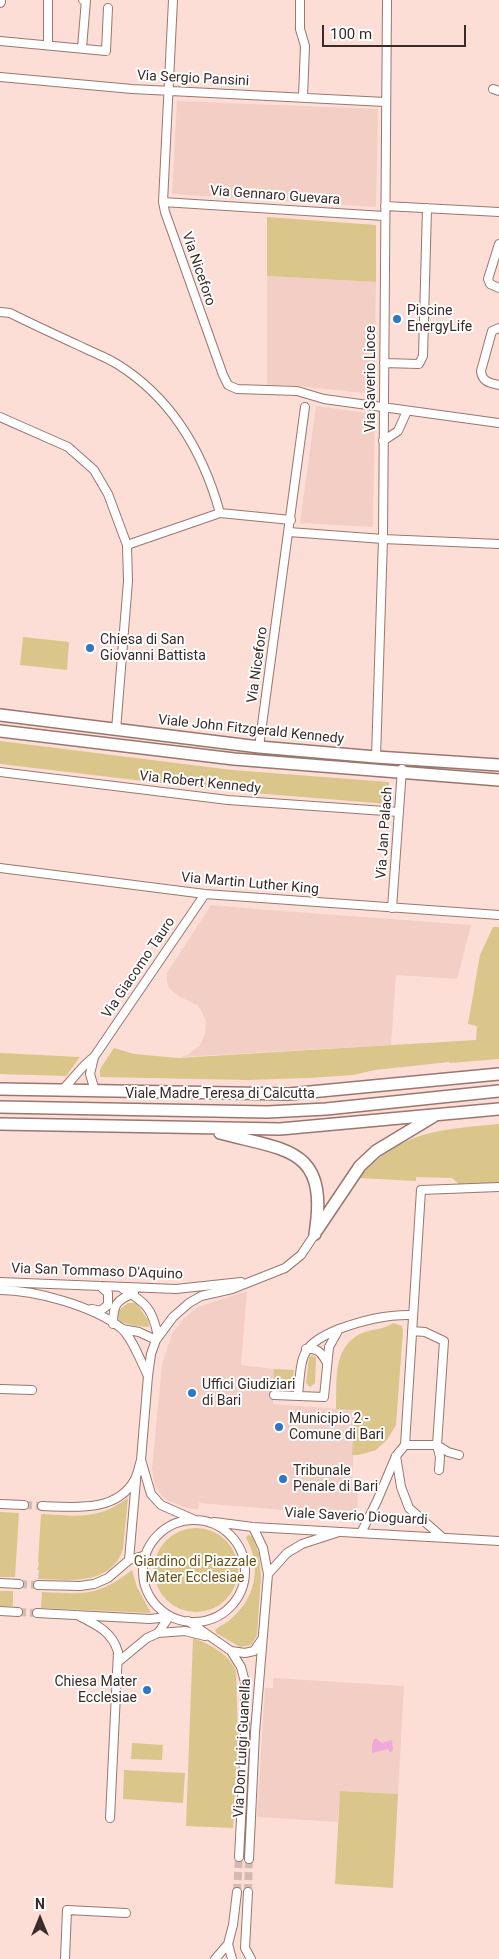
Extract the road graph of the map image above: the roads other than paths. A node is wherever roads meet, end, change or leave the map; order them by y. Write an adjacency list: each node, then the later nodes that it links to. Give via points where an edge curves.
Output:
1 (48, 0): 8 (street)
2 (83, 0): 9 (street, via 86,0)
3 (173, 0): 11 (street, Via Niceforo)
4 (300, 0): 12 (street, via 300,30 305,46)
5 (387, 0): 13 (street, Via Saverio Lioce)
6 (108, 8): 9 (street, via 106,51)
7 (0, 41): 8 (street)
8 (48, 45): 9 (street)
9 (82, 48)
10 (0, 77): 11 (street, Via Sergio Pansini)
11 (168, 91): 12 (street, Via Sergio Pansini); 14 (street, Via Niceforo)
12 (303, 97): 13 (street, Via Sergio Pansini)
13 (385, 102): 15 (street, Via Saverio Lioce)
14 (163, 202): 18 (street, Via Gennaro Guevara); 26 (street, Via Niceforo, via 228,385 237,389 297,391 324,399)
15 (385, 206): 16 (street); 18 (street, Via Saverio Lioce)
16 (427, 208): 17 (street); 23 (street, via 423,356 420,364)
17 (499, 212)
18 (384, 216): 23 (street, Via Saverio Lioce)
19 (499, 244): 20 (street, via 488,279 490,284)
20 (499, 288)
21 (0, 312): 31 (street, via 10,313 116,364 141,381 176,416 192,442)
22 (499, 328): 24 (street, via 492,331 481,372 485,381)
23 (384, 364): 26 (street, Via Saverio Lioce)
24 (499, 383)
25 (305, 407): 32 (street, Via Niceforo)
26 (383, 407): 27 (street); 30 (street, Via Saverio Lioce)
27 (407, 410): 29 (street); 30 (street, via 398,430)
28 (0, 417): 36 (street, via 68,447 94,470 108,494)
29 (499, 423)
30 (383, 441): 34 (street, Via Saverio Lioce)
31 (220, 513): 32 (street); 36 (street)
32 (291, 520): 33 (street, Via Niceforo)
33 (289, 532): 34 (street); 41 (street, Via Niceforo)
34 (383, 539): 35 (street); 42 (street, Via Saverio Lioce)
35 (499, 544)
36 (127, 546): 38 (street, via 128,581)
37 (0, 716): 38 (main road, Viale John Fitzgerald Kennedy)
38 (116, 730): 40 (street); 41 (main road, Viale John Fitzgerald Kennedy)
39 (0, 731): 40 (main road, Viale John Fitzgerald Kennedy)
40 (115, 745): 46 (main road, Viale John Fitzgerald Kennedy, via 234,759)
41 (259, 747): 42 (main road, Viale John Fitzgerald Kennedy)
42 (376, 758): 43 (main road, Viale John Fitzgerald Kennedy)
43 (403, 759): 44 (main road, Viale John Fitzgerald Kennedy); 46 (street, Via Jan Palach)
44 (499, 765)
45 (0, 772): 48 (street, Via Robert Kennedy, via 228,800)
46 (402, 772): 47 (main road, Viale John Fitzgerald Kennedy); 48 (street, Via Jan Palach)
47 (499, 780)
48 (399, 812): 51 (street, Via Jan Palach)
49 (0, 868): 50 (street, Via Martin Luther King)
50 (205, 894): 51 (street, Via Martin Luther King); 53 (street, Via Giacomo Tauro)
51 (392, 908): 52 (street, Via Martin Luther King)
52 (499, 915)
53 (94, 1057): 56 (street, Via Giacomo Tauro); 57 (street, Via Giacomo Tauro, via 90,1074)
54 (499, 1074): 57 (main road, Viale Madre Teresa di Calcutta, via 289,1094)
55 (0, 1090): 56 (main road, Viale Madre Teresa di Calcutta)
56 (61, 1091): 57 (main road, Viale Madre Teresa di Calcutta)
57 (95, 1091)
58 (499, 1091): 59 (main road, Viale Madre Teresa di Calcutta)
59 (485, 1092): 60 (main road, Viale Madre Teresa di Calcutta, via 267,1112); 62 (main road)
60 (0, 1107)
61 (499, 1109): 62 (main road)
62 (478, 1110): 63 (main road)
63 (437, 1114): 65 (main road, via 280,1130); 67 (main road, via 376,1151 360,1166)
64 (0, 1124): 65 (main road)
65 (202, 1129): 67 (main road, via 271,1145 305,1164 318,1191)
66 (499, 1187): 76 (street, via 421,1190)
67 (315, 1234): 68 (street, via 293,1263)
68 (253, 1280): 72 (street, Via San Tommaso D'Aquino, via 194,1288); 81 (street, via 201,1296 189,1303)
69 (0, 1282): 70 (street, Via San Tommaso D'Aquino)
70 (100, 1286): 71 (street, Via San Tommaso D'Aquino); 75 (street, via 108,1294 108,1305 100,1311)
71 (122, 1288): 72 (street, Via San Tommaso D'Aquino); 74 (street)
72 (150, 1288): 74 (street)
73 (0, 1290): 75 (street, Via San Tommaso D'Aquino, via 54,1298)
74 (132, 1294): 77 (street, via 117,1303); 81 (street, via 154,1317)
75 (83, 1307): 77 (street, Via San Tommaso D'Aquino)
76 (413, 1315): 79 (street, via 373,1318); 80 (street)
77 (113, 1324): 78 (street, Via San Tommaso D'Aquino)
78 (122, 1329): 81 (street, Via San Tommaso D'Aquino); 84 (street)
79 (339, 1329): 82 (street, via 316,1340); 83 (street)
80 (412, 1331): 89 (street); 90 (street, via 425,1332 444,1341)
81 (157, 1338): 84 (street)
82 (306, 1349): 83 (street, via 315,1348); 87 (street)
83 (326, 1361): 87 (street, via 324,1397)
84 (148, 1376): 93 (street)
85 (0, 1389): 86 (street)
86 (32, 1390)
87 (298, 1395): 88 (street)
88 (274, 1396)
89 (405, 1445): 90 (street); 92 (street)
90 (437, 1445): 91 (street); 94 (street)
91 (459, 1455)
92 (396, 1456): 105 (street); 106 (street, via 401,1487 409,1508)
93 (141, 1460): 95 (street); 97 (street)
94 (439, 1470)
95 (136, 1478): 96 (street); 100 (street, via 127,1491 103,1504)
96 (135, 1492): 97 (street); 109 (street)
97 (151, 1494): 101 (street, via 161,1505)
98 (0, 1504): 99 (street)
99 (24, 1505)
100 (42, 1506)
101 (195, 1520): 102 (street); 108 (street, via 181,1522 162,1532)
102 (212, 1522): 103 (street, Viale Saverio Dioguardi); 119 (street, via 227,1532 238,1546 244,1560 245,1579 235,1602 217,1618)
103 (253, 1527): 104 (street, Viale Saverio Dioguardi); 110 (street, Via Don Luigi Guanella, via 263,1548)
104 (339, 1532): 105 (street, Viale Saverio Dioguardi); 110 (street, via 294,1548)
105 (361, 1533): 106 (street, Viale Saverio Dioguardi)
106 (442, 1537): 107 (street, Viale Saverio Dioguardi)
107 (499, 1541)
108 (146, 1555): 109 (street); 118 (street, via 144,1575 149,1594)
109 (129, 1560): 113 (street, via 112,1575 94,1584)
110 (268, 1574): 121 (street, Via Don Luigi Guanella)
111 (0, 1583): 112 (street)
112 (19, 1584)
113 (38, 1585)
114 (0, 1610): 115 (street)
115 (18, 1612)
116 (37, 1613): 117 (street)
117 (77, 1615): 118 (street); 124 (street, via 106,1631 115,1642)
118 (169, 1617): 119 (street); 120 (street)
119 (188, 1621): 122 (street, Via Don Luigi Guanella)
120 (158, 1633): 122 (street, via 185,1630); 124 (street)
121 (262, 1639): 123 (street, via 254,1651); 127 (street, Via Don Luigi Guanella)
122 (218, 1641): 123 (street, Via Don Luigi Guanella)
123 (231, 1651): 126 (street, Via Don Luigi Guanella, via 241,1667 246,1696)
124 (118, 1662): 125 (street)
125 (110, 1818)
126 (239, 1857)
127 (249, 1859)
128 (237, 1892): 131 (street)
129 (248, 1892): 132 (street)
130 (126, 1913): 133 (street, via 67,1910)
131 (228, 1944): 134 (street); 135 (street)
132 (245, 1948): 136 (street); 137 (street)
133 (65, 1959)
134 (215, 1959)
135 (232, 1959)
136 (245, 1959)
137 (251, 1959)

